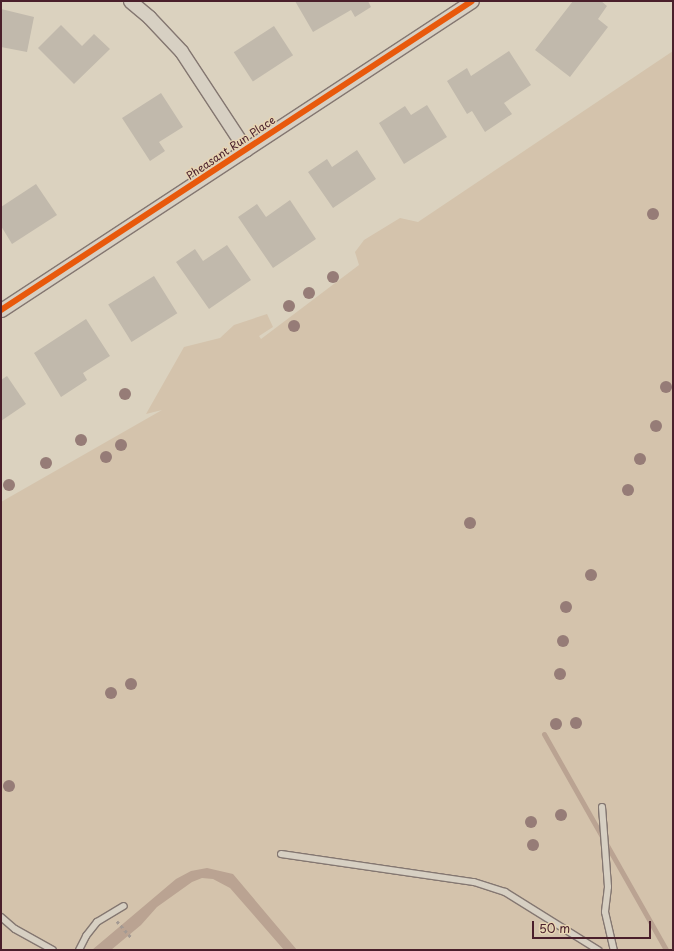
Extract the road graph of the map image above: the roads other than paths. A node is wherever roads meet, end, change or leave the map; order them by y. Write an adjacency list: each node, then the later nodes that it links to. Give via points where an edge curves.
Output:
1 (130, 1): 3 (street, via 149,16 181,51)
2 (472, 1): 3 (street, Pheasant Run Place)
3 (246, 150): 4 (street, Pheasant Run Place)
4 (1, 310)
5 (602, 806): 12 (lane, via 608,887 604,912)
6 (281, 854): 11 (lane, via 474,882 505,892)
7 (124, 906): 10 (lane, via 110,913 86,936)
8 (1, 917): 9 (lane)
9 (53, 950)
10 (78, 950)
11 (598, 950)
12 (614, 950)

